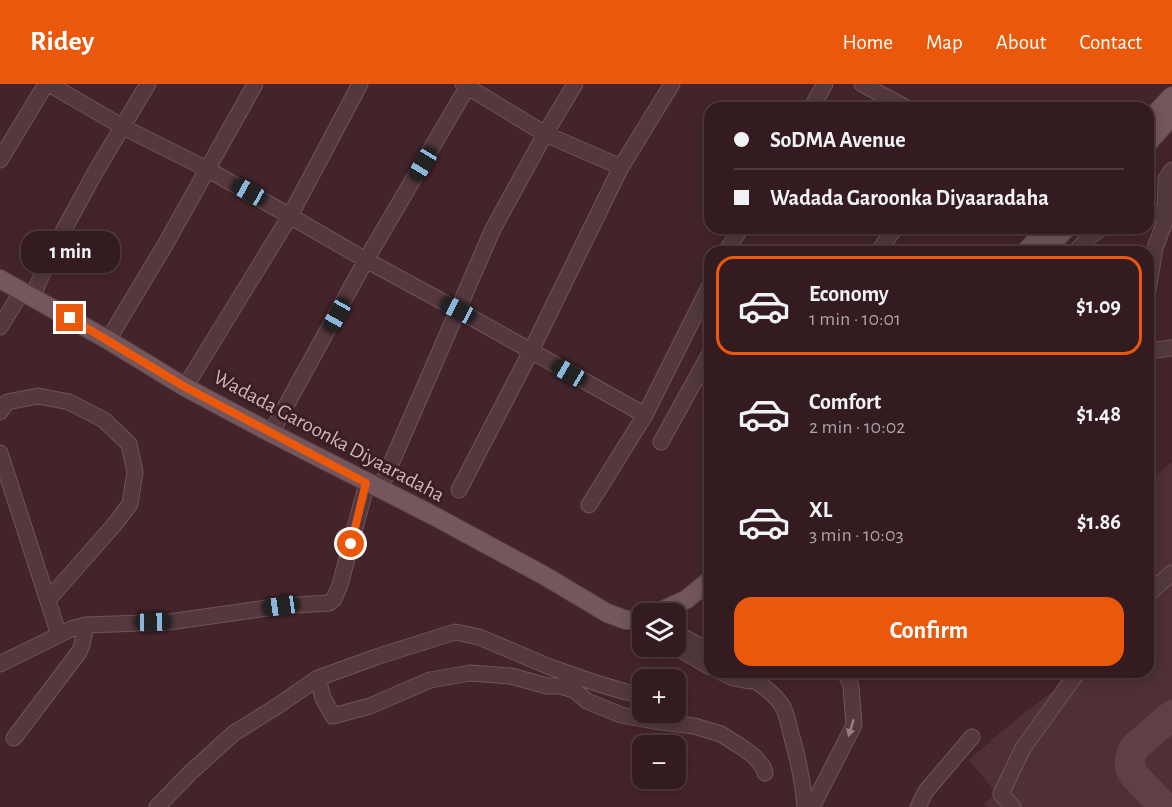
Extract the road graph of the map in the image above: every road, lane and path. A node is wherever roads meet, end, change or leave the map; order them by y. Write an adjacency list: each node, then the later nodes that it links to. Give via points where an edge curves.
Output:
1 (48, 84): 15 (street); 18 (street)
2 (148, 84): 15 (street)
3 (255, 84): 20 (street)
4 (360, 84): 24 (street)
5 (575, 84): 16 (street)
6 (672, 84): 19 (street)
7 (825, 84): 11 (street)
8 (862, 84): 12 (street)
9 (467, 85): 16 (street); 32 (street)
10 (1172, 96): 13 (main road)
11 (814, 102)
12 (896, 102)
13 (1154, 116)
14 (1172, 116): 17 (main road)
15 (123, 127): 20 (street); 34 (street)
16 (545, 134): 19 (street); 36 (street, via 493,229)
17 (1154, 136)
18 (0, 160)
19 (621, 166): 41 (street)
20 (207, 169): 24 (street); 38 (street)
21 (1172, 170): 22 (street, via 1166,179)
22 (1170, 207): 23 (street); 31 (street)
23 (1154, 212)
24 (291, 216): 32 (street); 43 (street)
25 (1042, 234): 28 (main road)
26 (1061, 234): 29 (main road)
27 (1093, 234): 30 (street)
28 (1030, 246)
29 (1050, 246)
30 (1081, 246)
31 (1154, 252)
32 (366, 260): 36 (street); 46 (street)
33 (0, 279): 34 (main road, Wadada Garoonka Diyaaradaha)
34 (27, 294): 37 (street); 38 (main road, Wadada Garoonka Diyaaradaha)
35 (704, 309): 45 (street)
36 (458, 310): 41 (street); 49 (street)
37 (0, 327)
38 (108, 340): 43 (main road, Wadada Garoonka Diyaaradaha)
39 (1172, 348): 40 (street)
40 (1154, 349)
41 (531, 351): 45 (street); 50 (street)
42 (704, 364): 47 (street)
43 (185, 387): 46 (main road, Wadada Garoonka Diyaaradaha)
44 (0, 412): 55 (street, via 7,402 38,396 69,402 104,420 129,444 135,472 130,504)
45 (645, 415): 51 (street)
46 (271, 433): 49 (main road, Wadada Garoonka Diyaaradaha)
47 (661, 442)
48 (0, 453): 55 (street)
49 (373, 486): 57 (main road, Wadada Garoonka Diyaaradaha, via 608,613); 58 (street, via 340,585 329,603 169,622)
50 (459, 490)
51 (589, 505)
52 (1172, 573): 54 (street)
53 (704, 585): 56 (main road, Wadada Garoonka Diyaaradaha)
54 (1154, 589)
55 (48, 600): 59 (street)
56 (679, 603)
57 (632, 619)
58 (86, 625): 59 (street); 73 (street, via 79,652)
59 (59, 635): 63 (street)
60 (686, 638): 61 (street)
61 (704, 649)
62 (686, 653): 64 (street)
63 (0, 664)
64 (704, 664)
65 (318, 678): 71 (street, via 455,632 479,637 550,667); 74 (street, via 333,716 370,706 430,680 470,673 560,686 621,715 721,734 755,757); 75 (street, via 234,733)
66 (733, 678): 70 (street)
67 (751, 678): 70 (street)
68 (848, 678): 77 (street, one-way to 77, via 854,725)
69 (1074, 678): 79 (street, via 1023,748 1001,794)
70 (758, 682): 76 (street, via 783,708 797,755)
71 (632, 693)
72 (972, 736): 78 (street, via 926,791)
73 (14, 738)
74 (765, 772)
75 (157, 807)
76 (804, 807)
77 (812, 807)
78 (918, 807)
79 (1013, 807)

